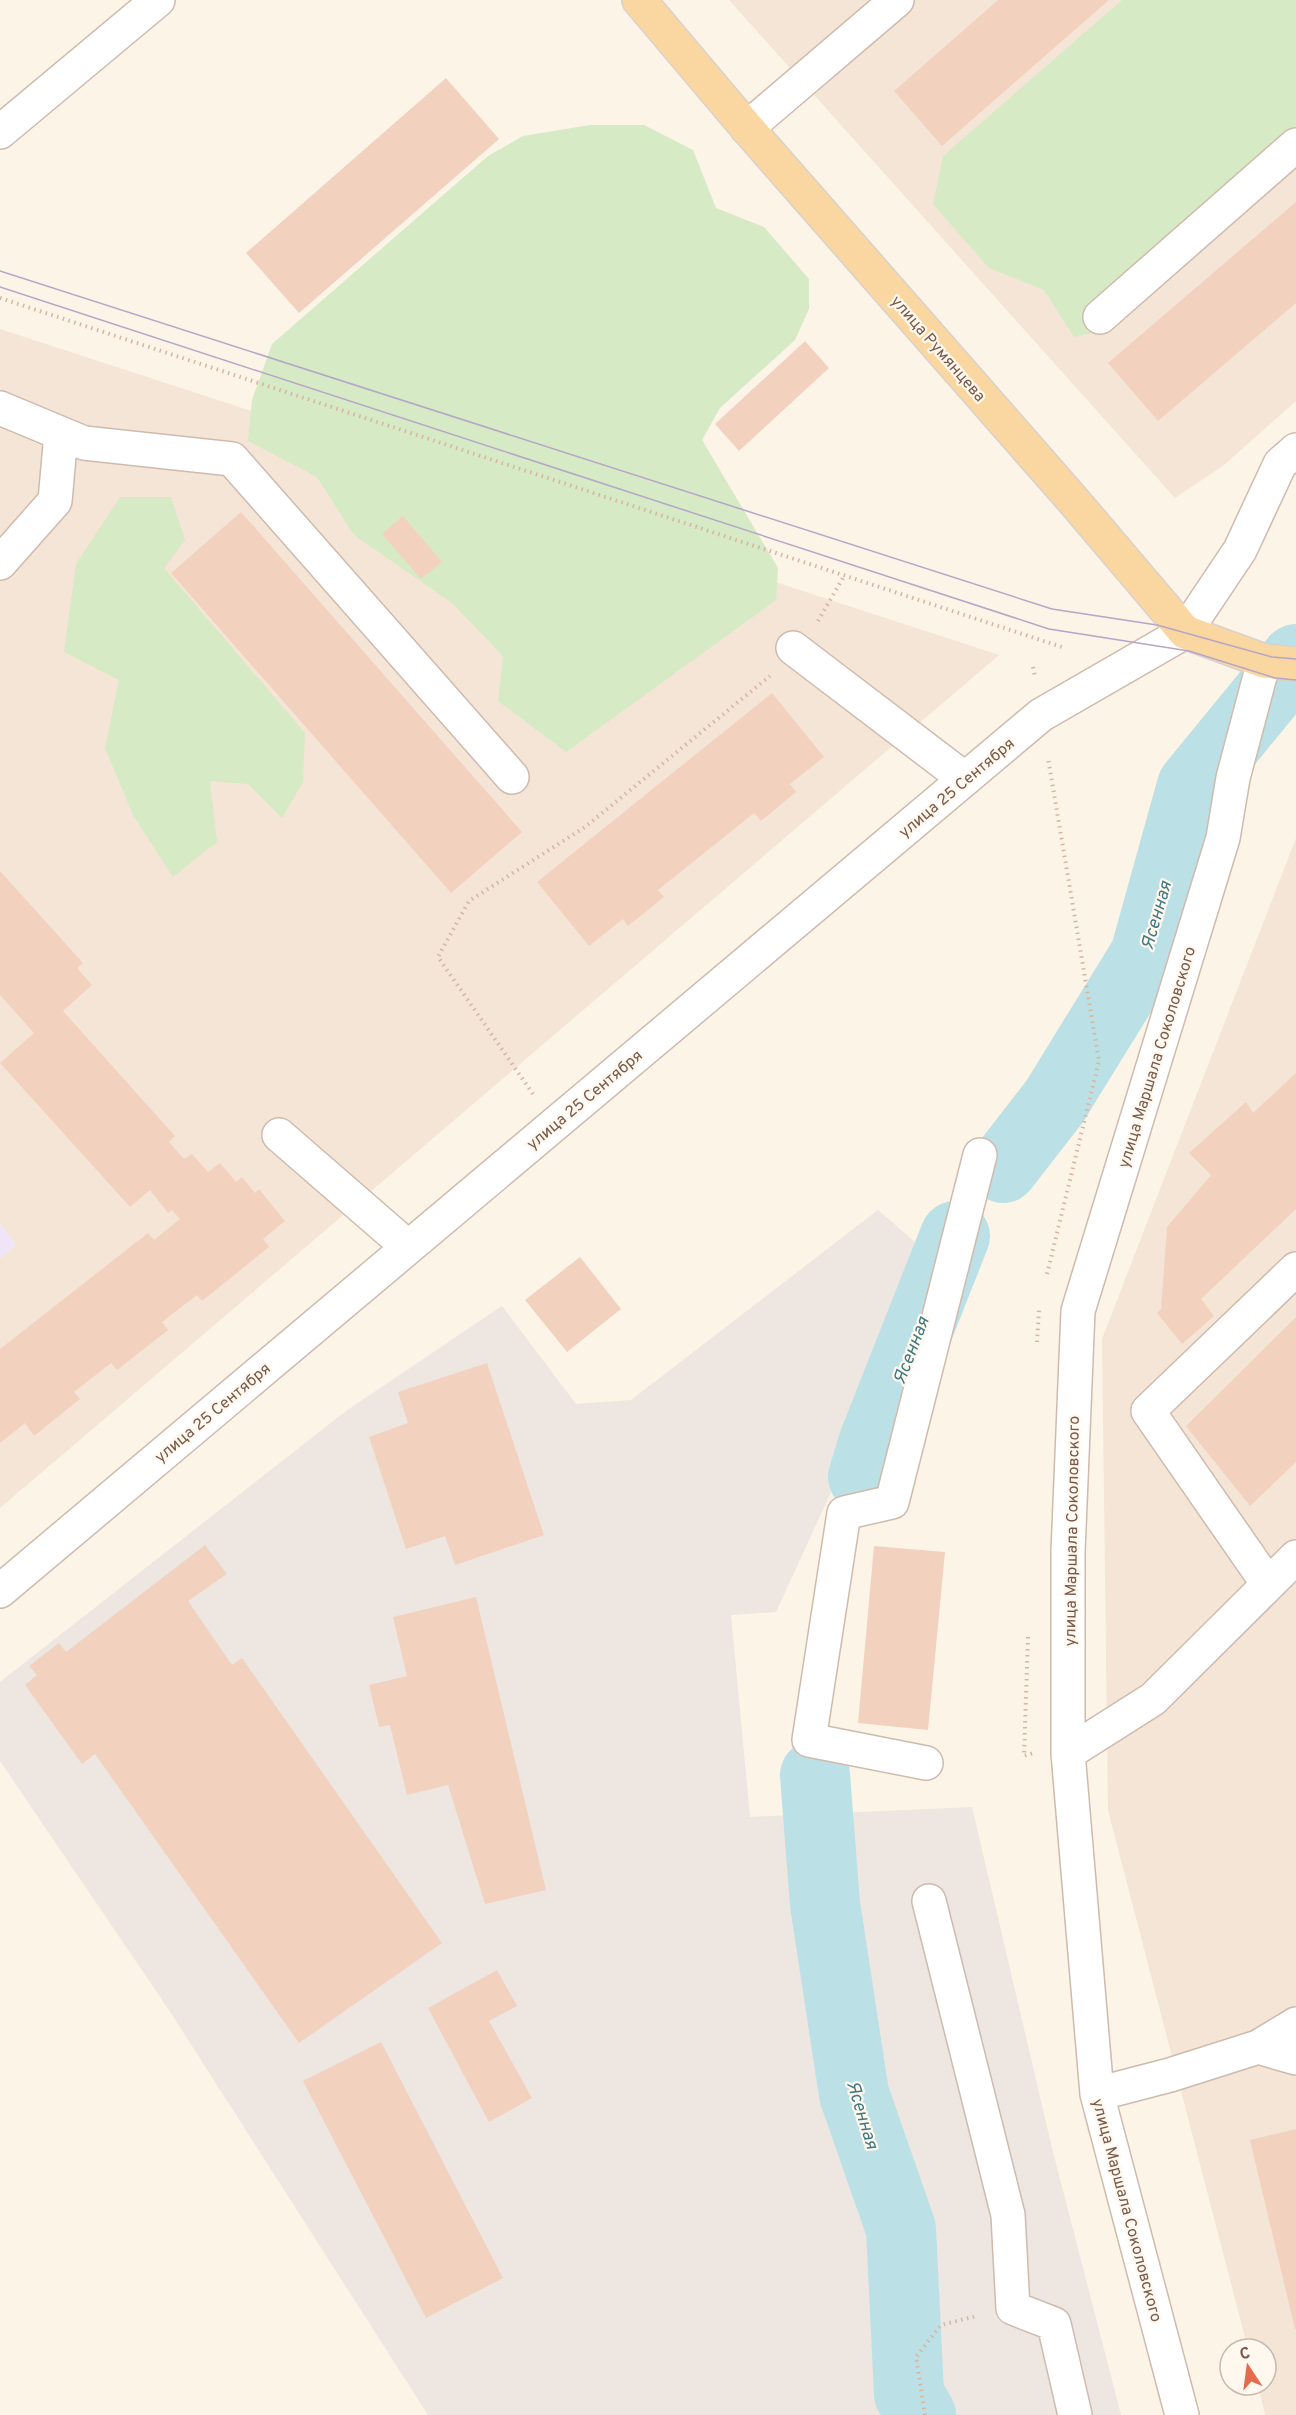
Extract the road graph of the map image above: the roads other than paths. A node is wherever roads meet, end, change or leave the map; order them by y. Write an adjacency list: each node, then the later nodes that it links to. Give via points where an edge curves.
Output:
1 (158, 0): 5 (street)
2 (639, 0): 4 (main road, улица Румянцева)
3 (897, 0): 4 (street)
4 (747, 128): 12 (main road, улица Румянцева)
5 (0, 132)
6 (1296, 145): 7 (street)
7 (1100, 317)
8 (0, 408): 9 (street)
9 (61, 434): 11 (street, via 55,501); 15 (street, via 84,443 232,459)
10 (1296, 450): 12 (street, via 1280,464 1240,550)
11 (0, 563)
12 (1185, 632): 14 (main road, улица Румянцева); 16 (street, улица 25 Сентября, via 1041,715)
13 (796, 650): 16 (street)
14 (1272, 666): 24 (street, улица Маршала Соколовского, via 1234,776 1223,838 1078,1311 1068,1552)
15 (512, 777)
16 (965, 779): 19 (street, улица 25 Сентября)
17 (279, 1135): 19 (street)
18 (980, 1155): 25 (street, via 892,1502 844,1513 809,1740)
19 (408, 1247): 23 (street, улица 25 Сентября)
20 (1296, 1269): 22 (street, via 1148,1411)
21 (1296, 1557): 22 (street)
22 (1268, 1584): 24 (street, via 1154,1699)
23 (0, 1591)
24 (1068, 1753): 30 (street, улица Маршала Соколовского)
25 (926, 1763)
26 (929, 1901): 31 (street, via 1008,2215 1013,2308 1054,2324)
27 (1296, 2024): 28 (street)
28 (1258, 2048): 29 (street); 30 (street)
29 (1296, 2058)
30 (1097, 2094): 32 (street, улица Маршала Соколовского)
31 (1074, 2415)
32 (1182, 2415)

